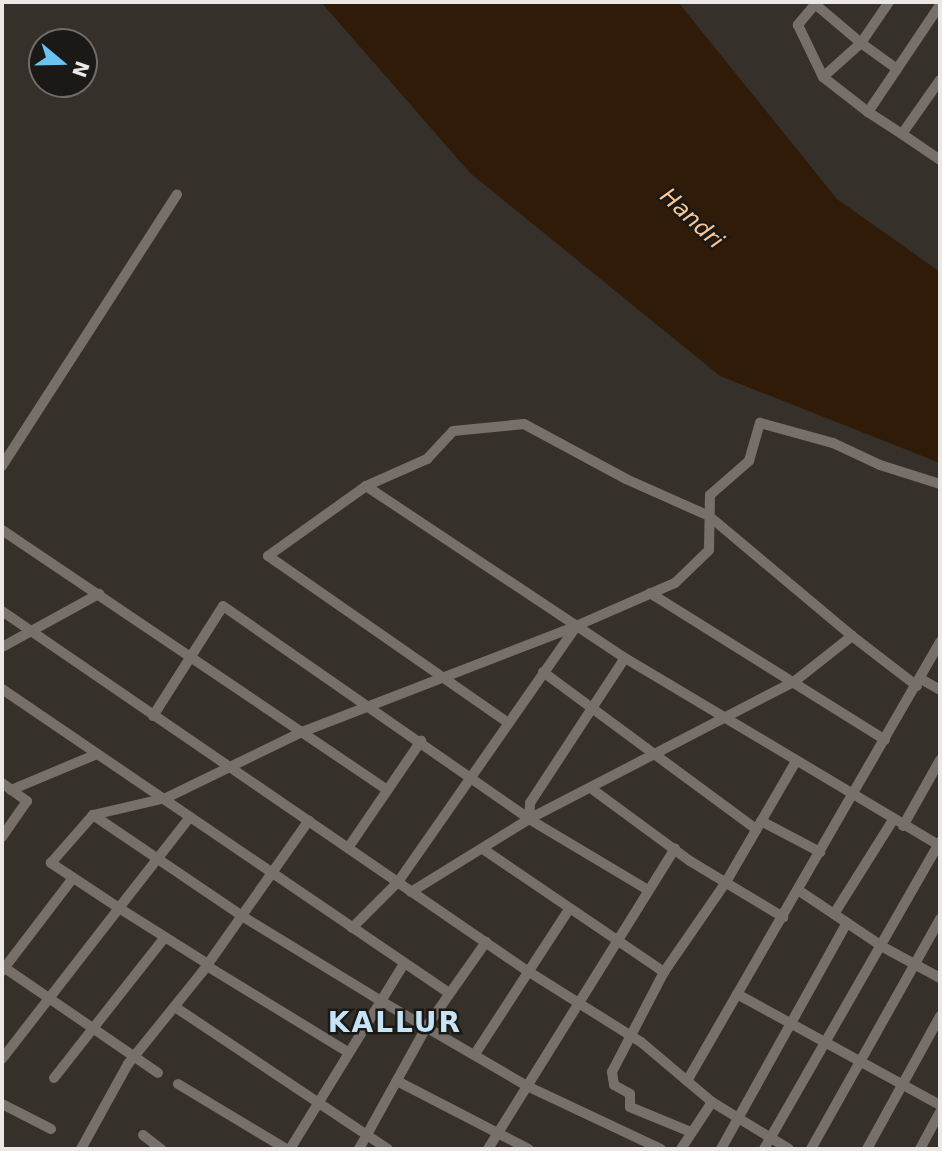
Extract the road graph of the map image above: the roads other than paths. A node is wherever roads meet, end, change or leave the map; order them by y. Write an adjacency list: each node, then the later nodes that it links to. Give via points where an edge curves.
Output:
1 (889, 2): 5 (street)
2 (816, 3): 5 (street); 7 (street, via 798,25)
3 (938, 6): 4 (street); 6 (street)
4 (940, 24)
5 (861, 43): 6 (street); 7 (street)
6 (897, 69): 9 (street)
7 (823, 77): 9 (street)
8 (940, 80): 10 (street)
9 (868, 112): 10 (street)
10 (902, 134): 11 (street)
11 (940, 160)
12 (177, 194): 13 (street)
13 (2, 466)
14 (940, 484): 16 (street, via 880,465 833,443 760,423 749,461 710,495)
15 (366, 486): 16 (street, via 427,459 453,431 524,424 626,479); 21 (street); 29 (street, via 268,556)
16 (709, 516): 18 (street, via 709,550 676,583); 23 (street)
17 (2, 530): 19 (street)
18 (650, 593): 21 (street); 30 (street)
19 (99, 594): 22 (street); 26 (street)
20 (2, 611): 22 (street)
21 (576, 626): 27 (street); 28 (street); 29 (street)
22 (30, 631): 25 (street); 36 (street)
23 (852, 636): 30 (street); 31 (street)
24 (940, 642): 31 (street)
25 (2, 647)
26 (190, 656): 34 (street, via 223,606); 36 (street); 39 (street)
27 (625, 658): 35 (street); 37 (street)
28 (542, 672): 35 (street); 38 (street)
29 (446, 676): 34 (street); 38 (street)
30 (795, 681): 37 (street); 40 (street)
31 (919, 683): 33 (street); 40 (street)
32 (2, 690): 42 (street)
33 (940, 690)
34 (369, 704): 39 (street); 41 (street)
35 (592, 709): 43 (street); 56 (street, via 530,803)
36 (153, 716): 46 (street)
37 (724, 718): 43 (street); 45 (street)
38 (507, 722): 47 (street)
39 (302, 732): 46 (street); 51 (street)
40 (886, 740): 52 (street)
41 (421, 741): 47 (street); 51 (street)
42 (97, 754): 50 (street); 53 (street)
43 (654, 757): 49 (street); 59 (street)
44 (940, 760): 58 (street)
45 (795, 762): 52 (street); 59 (street)
46 (226, 766): 53 (street); 57 (street)
47 (471, 776): 56 (street); 69 (street)
48 (2, 783): 50 (street)
49 (593, 789): 56 (street); 64 (street)
50 (12, 790): 60 (street, via 27,801)
51 (387, 790): 62 (street)
52 (852, 796): 58 (street); 65 (street)
53 (166, 798): 54 (street); 55 (street)
54 (93, 815): 66 (street); 68 (street, via 51,863)
55 (190, 817): 66 (street); 67 (street)
56 (529, 819): 63 (street); 71 (street)
57 (309, 820): 62 (street); 67 (street)
58 (898, 823): 61 (street); 76 (street)
59 (759, 825): 65 (street); 70 (street)
60 (2, 837)
61 (940, 845): 85 (street)
62 (348, 848): 69 (street)
63 (483, 849): 73 (street); 75 (street)
64 (675, 849): 70 (street); 71 (street)
65 (820, 852): 72 (street)
66 (157, 859): 74 (street); 77 (street)
67 (272, 873): 77 (street); 81 (street)
68 (73, 878): 74 (street); 89 (street)
69 (398, 882): 73 (street); 81 (street)
70 (726, 882): 78 (street); 91 (street)
71 (648, 890): 83 (street)
72 (798, 890): 76 (street); 78 (street)
73 (411, 892): 84 (street)
74 (119, 908): 82 (street); 95 (street)
75 (569, 909): 83 (street); 90 (street)
76 (834, 914): 80 (street)
77 (242, 916): 87 (street); 96 (street)
78 (783, 917): 94 (street)
79 (940, 919): 88 (street)
80 (847, 923): 85 (street); 100 (street)
81 (352, 928): 86 (street)
82 (165, 937): 87 (street); 101 (street)
83 (617, 939): 91 (street); 97 (street)
84 (486, 942): 90 (street); 93 (street)
85 (883, 947): 88 (street); 104 (street)
86 (404, 964): 93 (street); 96 (street)
87 (208, 965): 98 (street); 105 (street)
88 (915, 966): 92 (street); 109 (street)
89 (2, 968): 95 (street)
90 (526, 970): 97 (street); 106 (street)
91 (664, 972): 103 (street)
92 (940, 978)
93 (449, 993): 102 (street)
94 (737, 994): 100 (street); 113 (street)
95 (50, 998): 101 (street); 108 (street)
96 (381, 1001): 102 (street); 105 (street)
97 (577, 1002): 103 (street); 115 (street)
98 (174, 1007): 107 (street); 119 (street)
99 (940, 1016): 116 (street)
100 (790, 1022): 104 (street); 122 (street)
101 (93, 1026): 107 (street); 111 (street)
102 (427, 1026): 106 (street); 112 (street)
103 (632, 1036): 113 (street); 124 (street, via 612,1072 614,1085 630,1094 630,1107)
104 (827, 1043): 109 (street); 128 (street)
105 (348, 1052): 119 (street)
106 (475, 1054): 115 (street)
107 (134, 1057): 110 (street); 129 (street)
108 (2, 1059)
109 (862, 1063): 116 (street); 141 (street)
110 (158, 1073)
111 (54, 1077)
112 (397, 1081): 126 (street); 127 (street)
113 (687, 1081): 117 (street)
114 (178, 1084): 131 (street)
115 (527, 1086): 126 (street); 136 (street)
116 (904, 1086): 120 (street); 142 (street)
117 (712, 1102): 122 (street); 124 (street)
118 (2, 1104): 123 (street)
119 (317, 1104): 127 (street); 131 (street)
120 (940, 1105)
121 (940, 1112): 143 (street)
122 (738, 1119): 128 (street); 138 (street)
123 (51, 1129)
124 (691, 1132): 137 (street)
125 (143, 1135): 130 (street)
126 (496, 1135): 134 (street); 135 (street)
127 (366, 1137): 132 (street); 133 (street)
128 (771, 1138): 139 (street); 140 (street)
129 (85, 1148)
130 (161, 1149)
131 (288, 1149)
132 (359, 1149)
133 (388, 1149)
134 (488, 1149)
135 (529, 1149)
136 (662, 1149)
137 (681, 1149)
138 (721, 1149)
139 (764, 1149)
140 (789, 1149)
141 (811, 1149)
142 (867, 1149)
143 (919, 1149)

